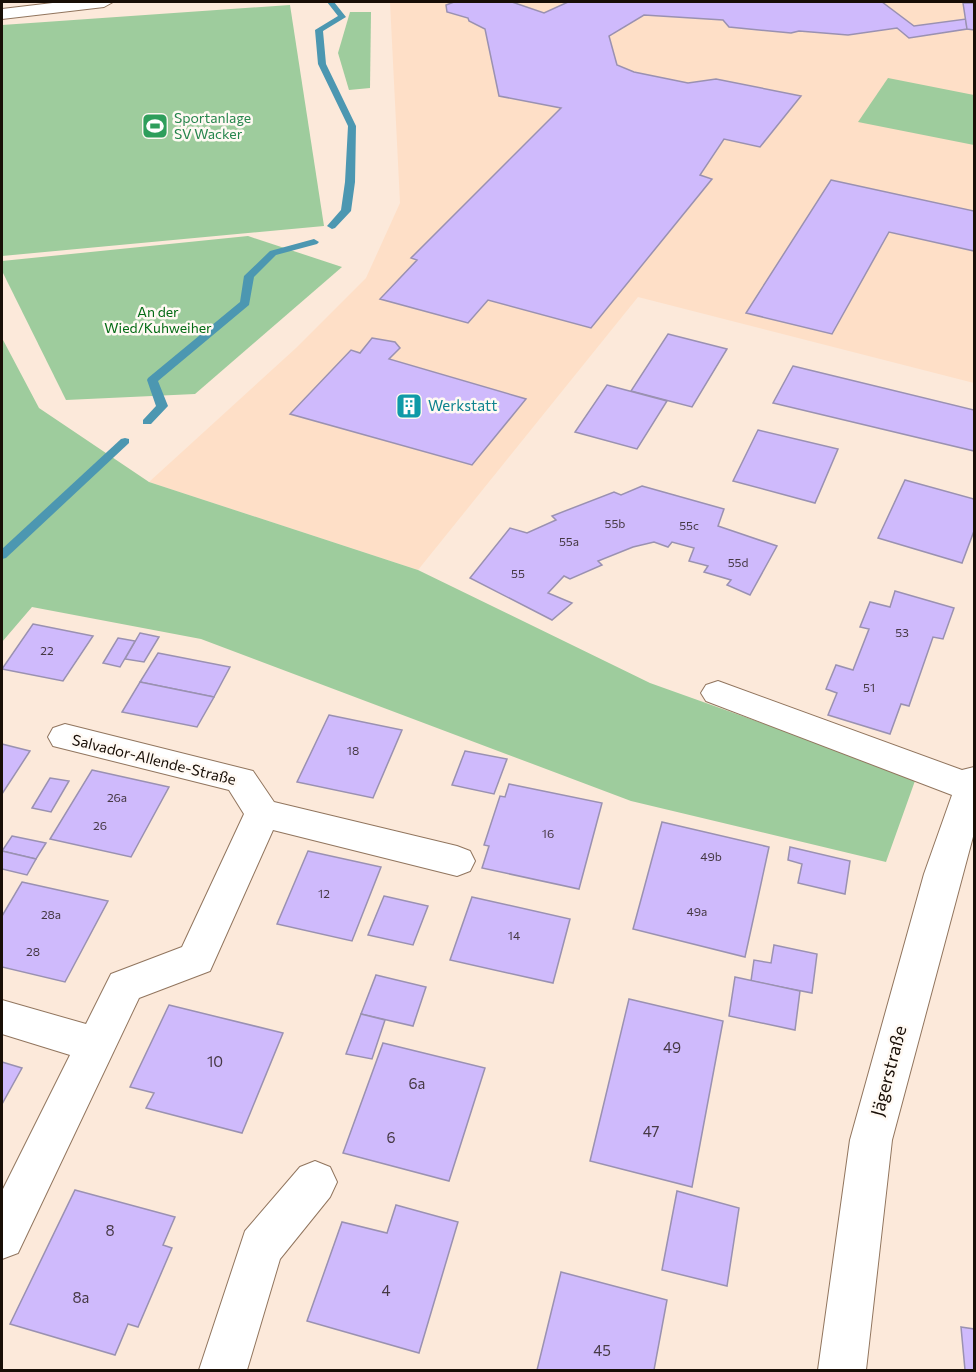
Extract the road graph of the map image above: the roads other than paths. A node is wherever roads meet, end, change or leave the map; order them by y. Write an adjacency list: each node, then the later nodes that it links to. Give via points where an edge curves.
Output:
1 (104, 2): 2 (street)
2 (2, 14)
3 (718, 693): 5 (street)
4 (65, 737): 6 (street, Salvador-Allende-Straße, via 241,780)
5 (973, 784): 13 (street, Jägerstraße, via 943,874 871,1140)
6 (262, 813): 7 (street); 9 (street, via 196,959 125,986)
7 (457, 861)
8 (2, 1017): 9 (street)
9 (94, 1044): 11 (street)
10 (315, 1182): 12 (street, via 261,1247)
11 (2, 1238)
12 (223, 1371)
13 (842, 1371)

